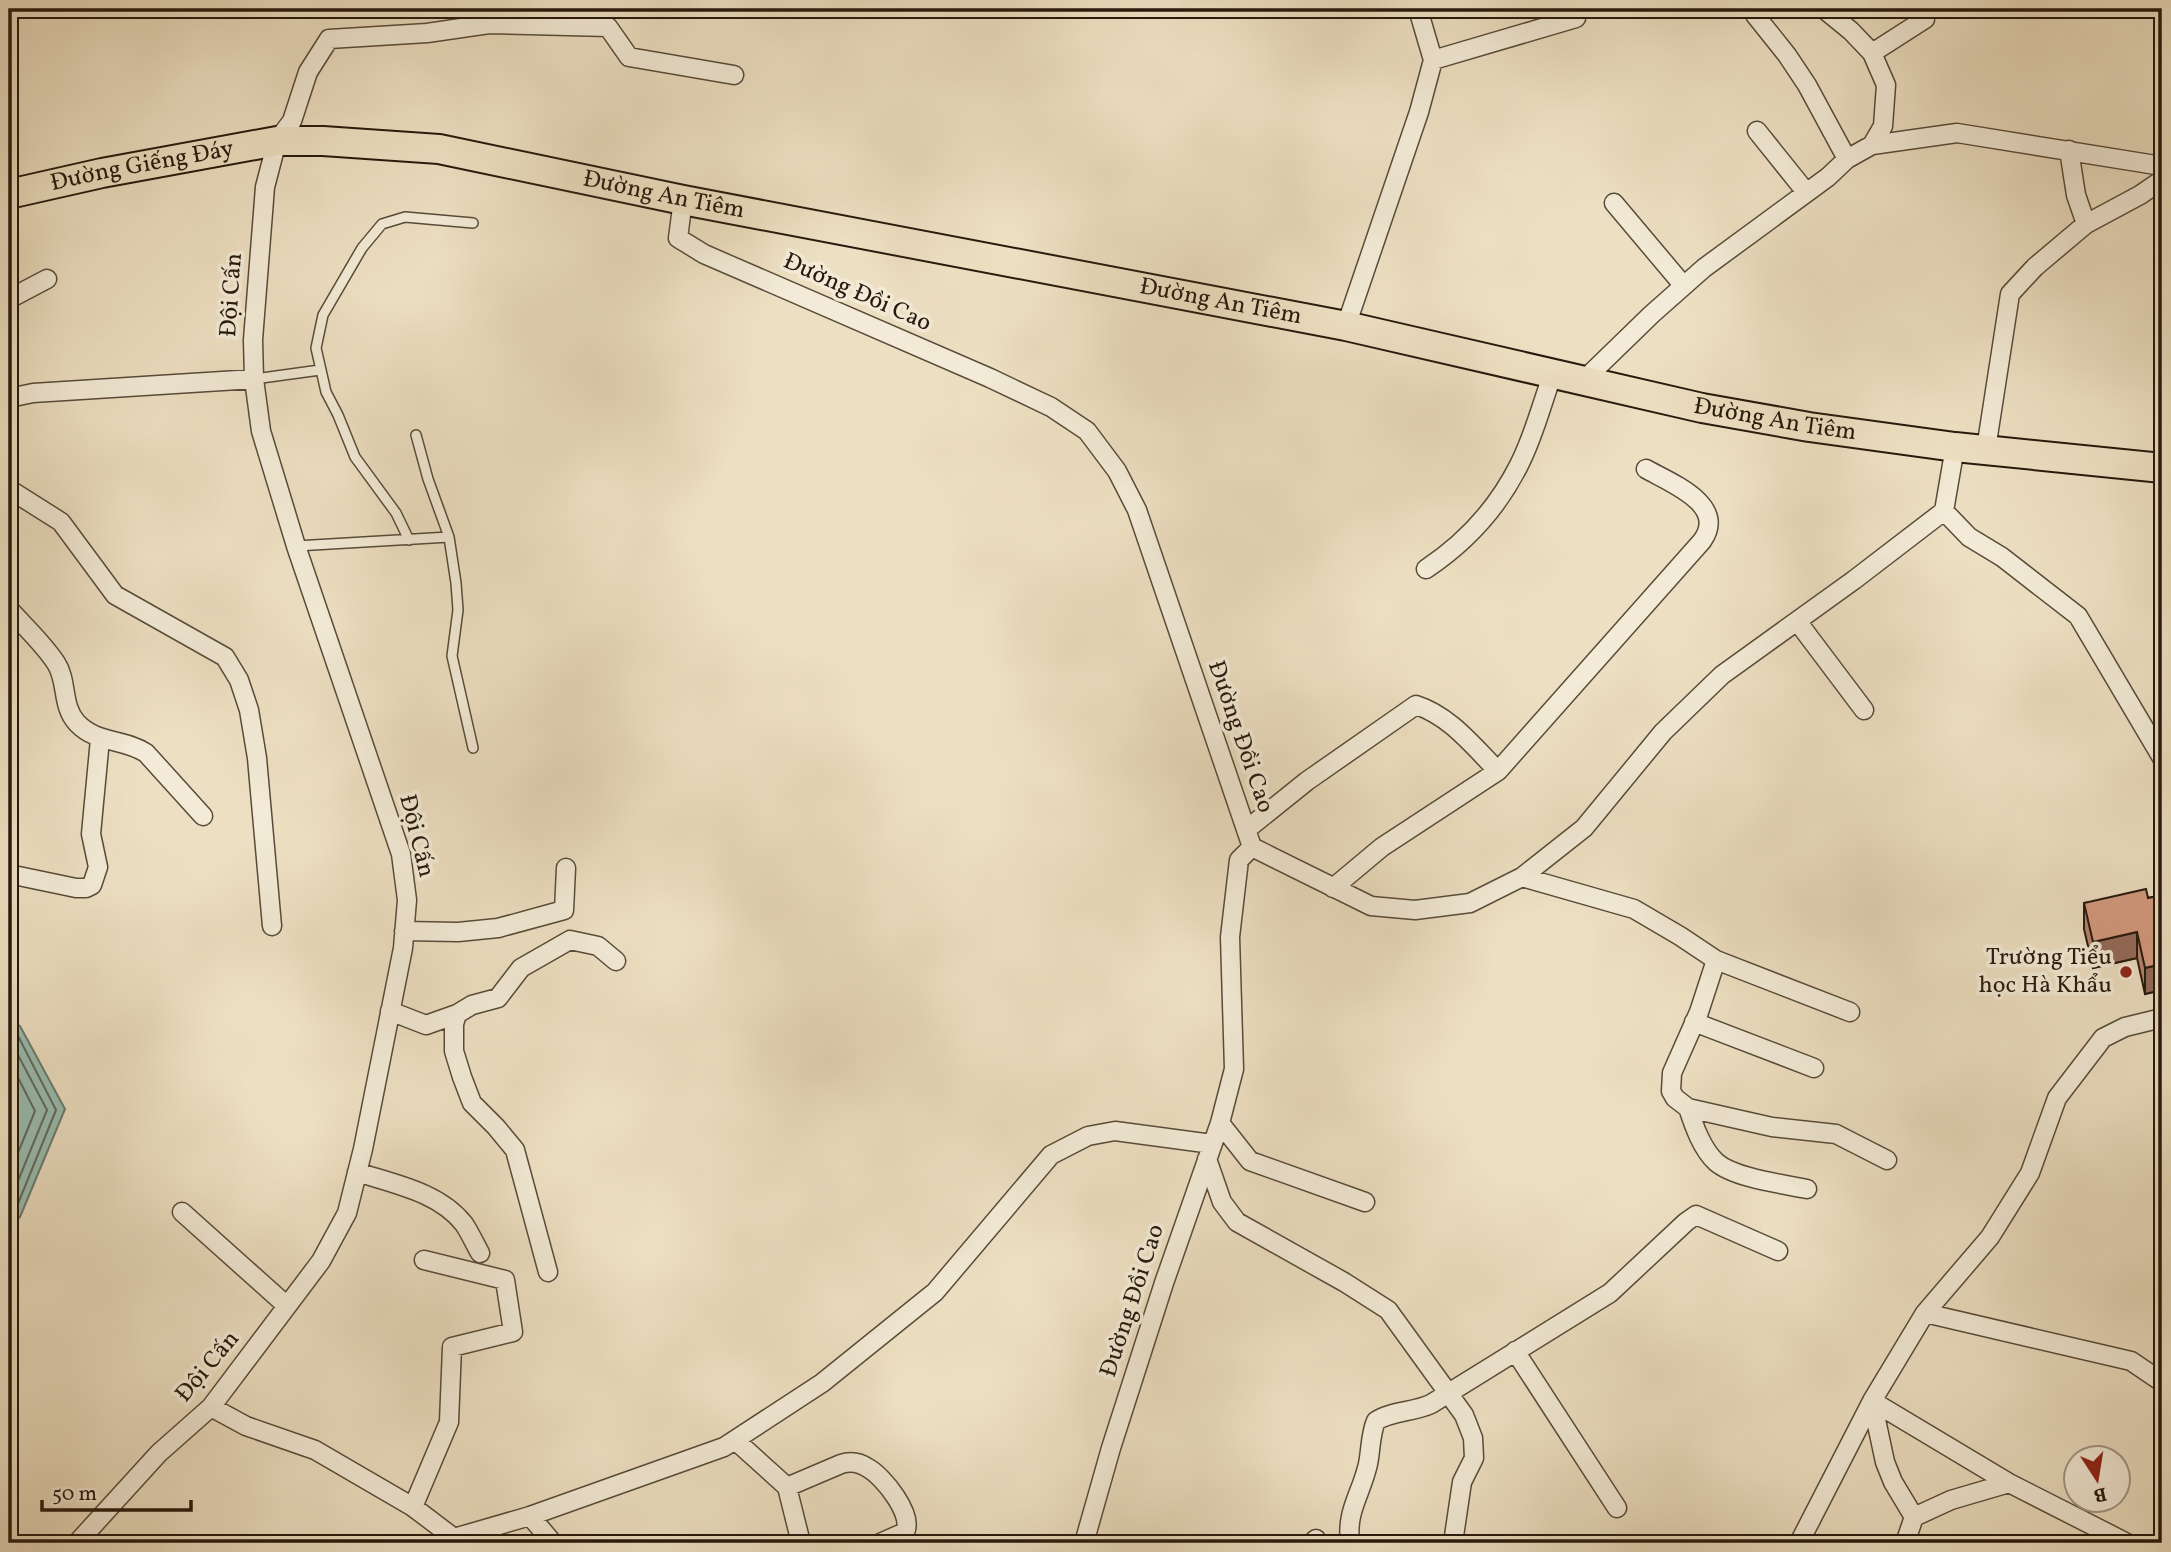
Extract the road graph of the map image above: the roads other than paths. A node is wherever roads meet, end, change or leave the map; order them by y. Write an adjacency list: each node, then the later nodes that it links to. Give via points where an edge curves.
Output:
1 (1418, 9): 7 (street)
2 (1824, 9): 6 (street)
3 (1925, 9): 6 (street, via 1925,19)
4 (1755, 15): 13 (street, via 1807,85)
5 (1576, 18): 7 (street)
6 (1872, 54): 11 (street, via 1886,85 1884,125)
7 (1433, 60): 25 (street)
8 (734, 75): 10 (street, Đội Cấn, via 629,57 608,27 489,24 329,39 308,72 292,121)
9 (1757, 131): 16 (street)
10 (277, 141): 17 (main road, Đường Giếng Đáy); 18 (main road, Đường An Tiêm, via 439,149); 28 (street, Đội Cấn, via 265,187)
11 (1872, 145): 12 (street, via 1957,133); 13 (street)
12 (2069, 150): 14 (street); 21 (street)
13 (1847, 159): 16 (street)
14 (2162, 166)
15 (2162, 180): 21 (street)
16 (1806, 192): 23 (street)
17 (9, 194)
18 (683, 200): 25 (main road, Đường An Tiêm); 50 (street, Đường Đồi Cao, via 678,238 704,254 990,378 1051,407 1087,431 1117,471 1138,510)
19 (1615, 203): 23 (street)
20 (473, 223): 26 (lane, via 405,217 382,224 362,248 323,315 316,348)
21 (2086, 224): 33 (street, via 2010,294)
22 (47, 279): 24 (street)
23 (1683, 285): 29 (street)
24 (9, 299)
25 (1346, 326): 27 (main road, Đường An Tiêm)
26 (320, 370): 28 (lane); 39 (lane, via 355,457 396,513)
27 (1553, 373): 29 (main road, Đường An Tiêm); 41 (street, via 1520,464 1490,511 1451,552)
28 (254, 379): 30 (street); 40 (street, Đội Cấn, via 261,431)
29 (1584, 380): 32 (main road, Đường An Tiêm, via 1715,411)
30 (9, 398)
31 (416, 435): 38 (lane)
32 (1955, 447): 33 (main road, Đường An Tiêm); 37 (street)
33 (1986, 449): 34 (main road, Đường An Tiêm)
34 (2162, 468)
35 (1646, 469): 48 (street, via 1701,504 1709,519 1707,534)
36 (9, 489): 56 (street, via 61,522 115,595 225,657 239,680 257,758)
37 (1944, 510): 43 (street); 47 (street, via 1969,537 2078,616)
38 (449, 537): 39 (lane); 46 (lane, via 458,610 452,656)
39 (409, 540): 40 (lane)
40 (296, 546): 57 (street, Đội Cấn, via 401,854 407,900)
41 (1426, 569)
42 (9, 609): 45 (street, via 56,663 69,713)
43 (1797, 621): 44 (street); 54 (street, via 1722,675 1663,732 1584,828)
44 (1864, 710)
45 (100, 739): 49 (street, via 134,745 146,753); 53 (street, via 91,834 98,867 92,885 76,888)
46 (473, 748)
47 (2162, 758)
48 (1498, 771): 50 (street, via 1434,711 1416,705); 55 (street, via 1382,847)
49 (203, 816)
50 (1246, 830): 51 (street, Đường Đồi Cao)
51 (1252, 847): 55 (street); 67 (street, Đường Đồi Cao, via 1239,860 1230,937 1234,1069)
52 (566, 868): 57 (street, via 565,910 498,928)
53 (9, 874)
54 (1522, 877): 55 (street, via 1470,903 1415,909 1371,906); 58 (street, via 1634,909)
55 (1333, 888)
56 (272, 926)
57 (404, 931): 60 (street, Đội Cấn)
58 (1716, 960): 61 (street); 64 (street)
59 (616, 961): 62 (street, via 598,946 570,940 521,968 498,998)
60 (390, 1011): 62 (street, via 426,1025); 70 (street, Đội Cấn)
61 (1850, 1012)
62 (457, 1014): 77 (street, via 454,1051 462,1077 472,1103 515,1150)
63 (2162, 1018): 79 (street, via 2103,1038 2057,1098 2030,1173 1990,1237)
64 (1694, 1022): 65 (street); 66 (street, via 1670,1082 1675,1098)
65 (1814, 1068)
66 (1688, 1108): 69 (street, via 1772,1127 1836,1134); 71 (street, via 1715,1161 1736,1173)
67 (1220, 1123): 68 (street, Đường Đồi Cao); 72 (street, via 1250,1161)
68 (1209, 1152): 82 (street, via 1222,1202 1237,1222 1388,1310); 85 (street, via 1115,1131 1088,1136 1051,1155 935,1292 822,1383); 97 (street, Đường Đồi Cao)
69 (1887, 1160)
70 (357, 1172): 75 (street, via 426,1195 448,1209 464,1225); 78 (street, Đội Cấn, via 347,1213 321,1261)
71 (1807, 1189)
72 (1365, 1202)
73 (181, 1212): 78 (street)
74 (1778, 1251): 80 (street, via 1696,1215 1611,1293)
75 (480, 1253)
76 (424, 1260): 88 (street, via 505,1280 513,1332 452,1348 449,1422)
77 (548, 1272)
78 (287, 1306): 84 (street, Đội Cấn)
79 (1925, 1313): 81 (street, via 2131,1361); 83 (street)
80 (1515, 1351): 82 (street); 89 (street)
81 (2162, 1382)
82 (1447, 1392): 98 (street, via 1418,1410 1376,1421 1364,1482 1350,1511); 99 (street, via 1464,1415 1473,1438 1474,1458 1462,1482)
83 (1872, 1401): 86 (street); 91 (street, via 1885,1462); 100 (street)
84 (211, 1407): 88 (street, via 246,1426 315,1450); 93 (street, Đội Cấn, via 159,1453)
85 (736, 1440): 87 (street); 90 (street)
86 (2009, 1483): 91 (street, via 1951,1500); 102 (street)
87 (787, 1487): 95 (street); 96 (street, via 841,1464 865,1466 890,1489 907,1523 905,1532)
88 (414, 1507): 92 (street)
89 (1617, 1508)
90 (530, 1516): 92 (street); 94 (street)
91 (1914, 1517): 101 (street)
92 (454, 1541)
93 (78, 1543)
94 (553, 1543)
95 (801, 1543)
96 (880, 1543)
97 (1084, 1543)
98 (1350, 1543)
99 (1452, 1543)
100 (1800, 1543)
101 (1905, 1543)
102 (2127, 1543)

